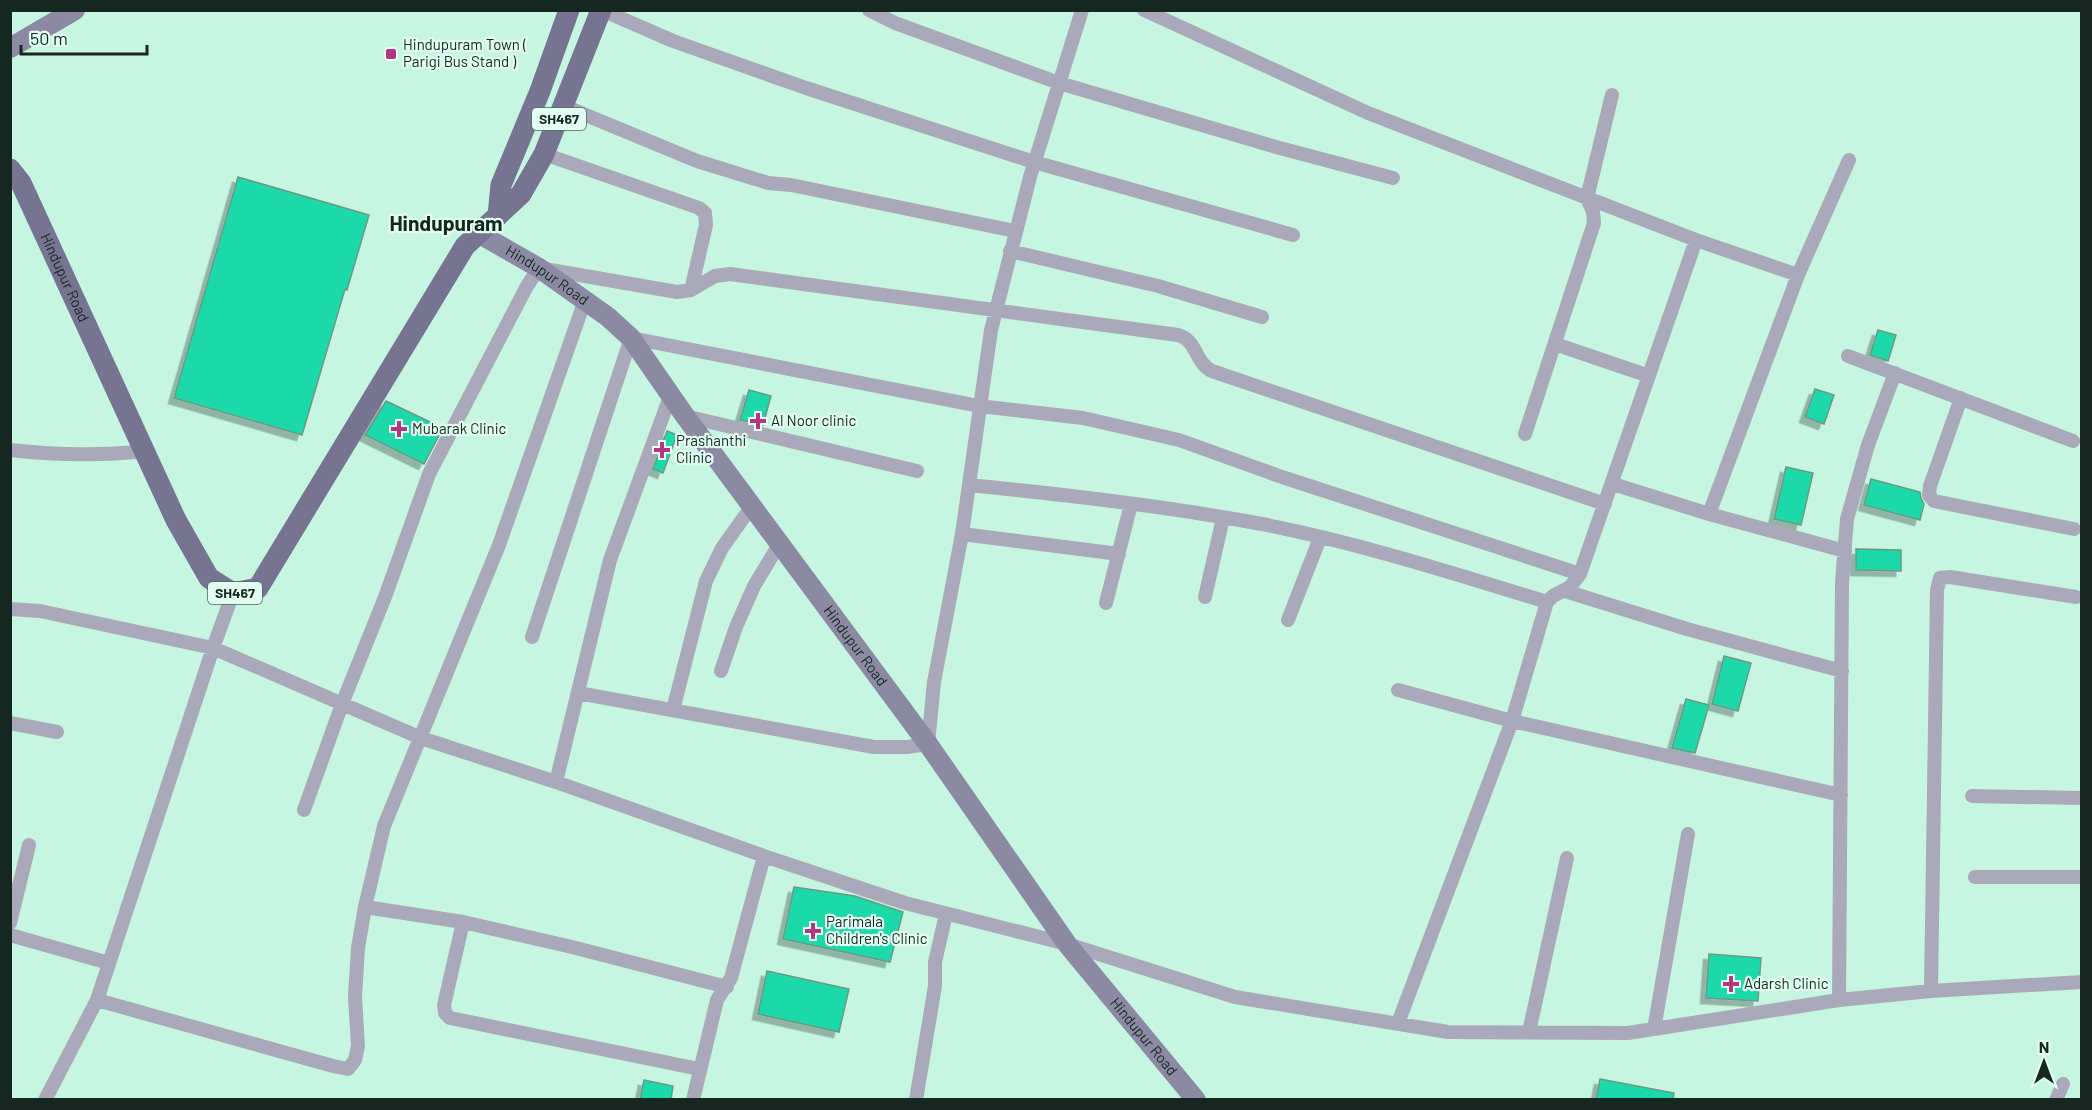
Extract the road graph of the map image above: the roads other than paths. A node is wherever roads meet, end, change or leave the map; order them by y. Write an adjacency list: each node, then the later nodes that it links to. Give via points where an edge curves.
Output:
1 (75, 10): 7 (street)
2 (568, 10): 17 (main road, SH467, via 540,92 501,185)
3 (601, 10): 10 (main road, SH467); 13 (street, via 673,41 806,88)
4 (869, 10): 8 (street)
5 (1082, 10): 8 (street)
6 (1144, 10): 16 (street, via 1368,113)
7 (10, 48)
8 (1059, 83): 13 (street); 14 (street)
9 (1612, 95): 16 (street)
10 (564, 106): 11 (main road, SH467); 18 (street, via 697,161 768,183)
11 (544, 154): 17 (main road, SH467, via 521,194); 25 (street, via 705,213 706,225)
12 (1849, 160): 24 (street)
13 (1034, 162): 18 (street); 20 (street)
14 (1393, 178)
15 (14, 183): 41 (main road, Hindupur Road / SH467)
16 (1587, 198): 21 (street); 30 (street, via 1594,223)
17 (498, 216): 19 (main road, SH467)
18 (1015, 231): 22 (street)
19 (478, 233): 23 (street, Hindupur Road); 58 (main road, SH467, via 465,246 258,588)
20 (1293, 235)
21 (1696, 240): 24 (street); 33 (street)
22 (1010, 251): 27 (street); 28 (street, via 1158,286)
23 (539, 267): 25 (street, via 676,292); 26 (street, Hindupur Road); 71 (street, via 429,474 386,597)
24 (1798, 275): 48 (street)
25 (691, 290): 27 (street, via 715,276 730,274)
26 (585, 300): 29 (street, Hindupur Road); 76 (street, via 499,545)
27 (996, 310): 36 (street); 46 (street, via 1185,337 1205,368 1212,371)
28 (1262, 317)
29 (631, 338): 34 (street, Hindupur Road); 36 (street); 65 (street)
30 (1555, 344): 33 (street); 38 (street)
31 (1848, 356): 32 (street)
32 (1895, 373): 35 (street); 54 (street, via 1868,445 1847,519)
33 (1649, 376): 43 (street)
34 (670, 394): 37 (street, Hindupur Road); 70 (street, via 610,560)
35 (1961, 398): 39 (street); 50 (street, via 1930,486 1929,495 1934,501)
36 (979, 406): 44 (street); 56 (street, via 1083,418 1179,440)
37 (686, 416): 42 (street); 47 (street, Hindupur Road)
38 (1525, 434)
39 (2073, 441)
40 (10, 450): 41 (street, via 50,455)
41 (144, 451): 58 (main road, Hindupur Road / SH467, via 209,578)
42 (917, 471)
43 (1613, 484): 46 (street); 48 (street)
44 (969, 485): 45 (street); 51 (street)
45 (1131, 504): 49 (street); 55 (street)
46 (1605, 504): 56 (street)
47 (752, 506): 53 (street, Hindupur Road); 72 (street, via 722,548 706,582)
48 (1708, 513): 54 (street)
49 (1223, 518): 52 (street); 59 (street)
50 (2074, 529)
51 (962, 534): 55 (street); 77 (street, via 934,682)
52 (1320, 538): 61 (street, via 1399,556); 64 (street)
53 (780, 543): 67 (street, via 754,586); 77 (street, Hindupur Road)
54 (1845, 551): 68 (street)
55 (1119, 554): 62 (street)
56 (1580, 574): 57 (street)
57 (1564, 591): 61 (street); 68 (street)
58 (233, 593): 66 (street)
59 (1205, 597)
60 (2076, 597): 98 (street, via 1940,578)
61 (1547, 602): 73 (street)
62 (1106, 603)
63 (10, 609): 66 (street, via 40,611)
64 (1288, 620)
65 (532, 637)
66 (213, 648): 71 (street); 95 (street)
67 (721, 671)
68 (1842, 671): 79 (street)
69 (1398, 690): 73 (street)
70 (578, 693): 72 (street); 78 (street)
71 (342, 704): 76 (street); 82 (street)
72 (673, 710): 77 (street, via 874,747)
73 (1512, 721): 79 (street); 101 (street)
74 (10, 723): 75 (street)
75 (57, 732)
76 (421, 738): 78 (street); 89 (street, via 384,826)
77 (928, 744): 94 (street, Hindupur Road)
78 (556, 782): 85 (street)
79 (1841, 795): 100 (street)
80 (1971, 796): 81 (street)
81 (2082, 798)
82 (304, 810)
83 (1688, 834): 102 (street)
84 (29, 845): 92 (street)
85 (764, 856): 90 (street); 97 (street)
86 (1567, 858): 103 (street)
87 (2082, 876): 88 (street)
88 (1975, 877)
89 (365, 907): 91 (street); 99 (street, via 355,997 358,1046 348,1069)
90 (946, 914): 94 (street); 108 (street, via 935,962 935,986)
91 (463, 922): 97 (street); 104 (street, via 444,1005 450,1018)
92 (10, 923)
93 (10, 935): 95 (street)
94 (1067, 944): 101 (street, via 1234,997); 109 (street, Hindupur Road)
95 (109, 963): 99 (street)
96 (2082, 982): 98 (street)
97 (727, 987): 104 (street, via 717,1000)
98 (1931, 991): 100 (street)
99 (97, 1000): 106 (street)
100 (1839, 1000): 102 (street)
101 (1398, 1023): 103 (street, via 1448,1032)
102 (1654, 1029): 103 (street, via 1629,1033)
103 (1529, 1032)
104 (699, 1069): 107 (street)
105 (2063, 1084): 110 (street)
106 (51, 1098)
107 (693, 1100)
108 (916, 1100)
109 (1196, 1100)
110 (2056, 1100)

